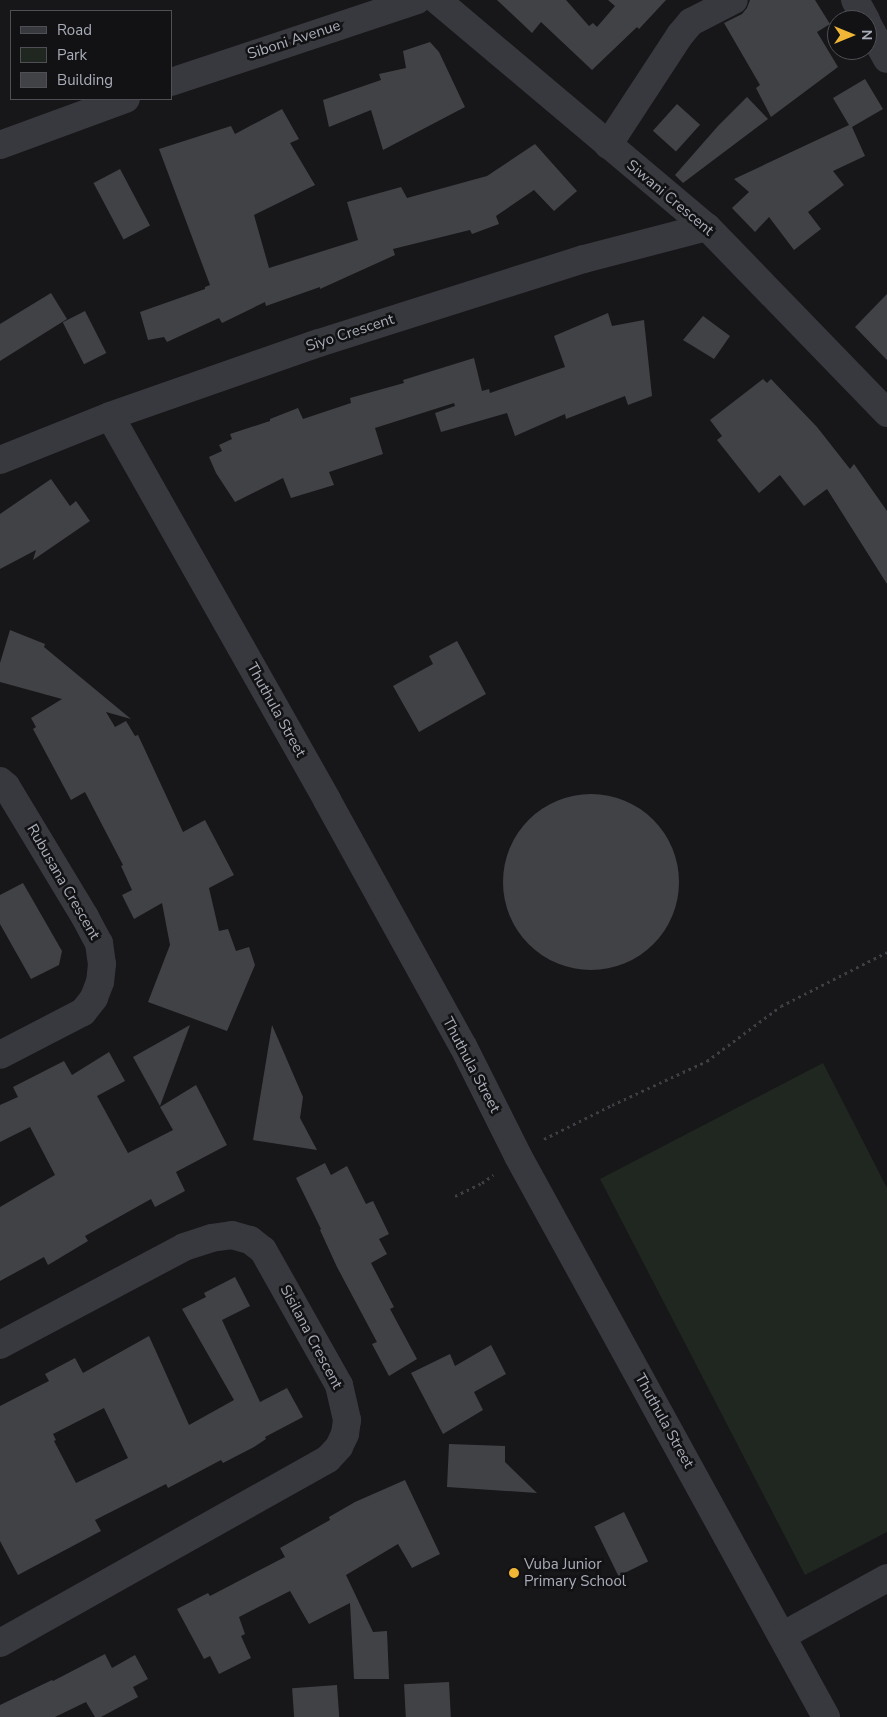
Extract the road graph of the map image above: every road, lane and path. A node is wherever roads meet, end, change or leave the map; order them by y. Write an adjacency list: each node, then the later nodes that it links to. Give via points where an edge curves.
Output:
1 (417, 0): 6 (street, Siboni Avenue)
2 (437, 0): 9 (street, Siwani Crescent)
3 (734, 0): 9 (street, via 691,22 660,63)
4 (877, 41): 5 (street)
5 (887, 59)
6 (172, 82)
7 (123, 100): 8 (street)
8 (0, 145)
9 (608, 145): 10 (street, Siwani Crescent)
10 (707, 227): 11 (street, Siwani Crescent); 12 (street, Siyo Crescent, via 584,259 329,340)
11 (887, 413)
12 (110, 416): 13 (street, Siyo Crescent); 17 (street, Thuthula Street, via 328,800 463,1046)
13 (0, 460)
14 (0, 781): 16 (street, Rubusana Crescent, via 86,917 99,943 102,964 94,998 83,1012)
15 (887, 952): 17 (path, via 781,1006 707,1061)
16 (0, 1055)
17 (518, 1154): 18 (path, via 513,1163); 21 (street, Thuthula Street)
18 (455, 1196)
19 (0, 1345): 22 (street, Sisilana Crescent, via 184,1247 232,1235 250,1240 263,1250 339,1385 347,1420 339,1447 328,1459)
20 (887, 1578): 21 (street)
21 (782, 1636): 23 (street, Thuthula Street)
22 (0, 1643)
23 (826, 1717)

